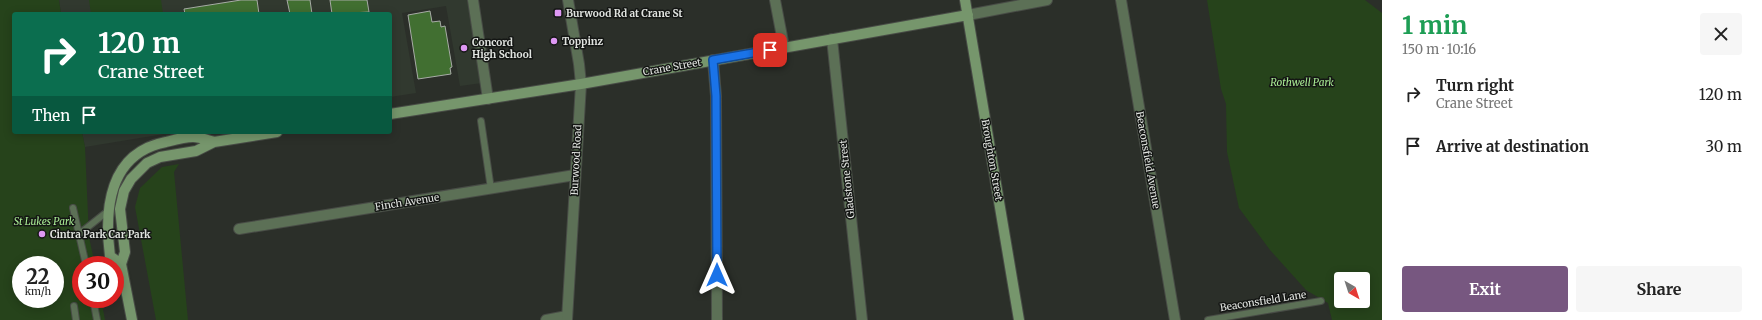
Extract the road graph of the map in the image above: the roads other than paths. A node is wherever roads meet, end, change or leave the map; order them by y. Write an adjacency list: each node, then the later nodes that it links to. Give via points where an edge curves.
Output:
1 (473, 0): 12 (street)
2 (568, 0): 11 (street, Burwood Road)
3 (775, 0): 9 (street)
4 (965, 0): 7 (main road, Broughton Street)
5 (1047, 0): 7 (street, Crane Street)
6 (1121, 0): 38 (street, Beaconsfield Avenue)
7 (968, 14): 8 (main road, Crane Street); 37 (main road, Broughton Street)
8 (832, 39): 9 (main road, Crane Street); 36 (street, Gladstone Street)
9 (784, 47): 10 (main road, Crane Street)
10 (713, 60): 11 (main road, Crane Street); 35 (street, via 716,96)
11 (581, 84): 12 (main road, Crane Street); 17 (street, Burwood Road)
12 (488, 99): 13 (main road, Crane Street)
13 (392, 114)
14 (481, 121): 18 (lane)
15 (264, 134): 16 (main road)
16 (214, 142): 20 (main road, via 194,137 152,144 128,161 117,179); 25 (main road, via 196,151 160,157 147,163 130,179 120,208)
17 (576, 175): 18 (street, Finch Avenue); 30 (street, Burwood Road)
18 (491, 188): 21 (street, Finch Avenue)
19 (73, 208): 22 (lane)
20 (108, 211): 22 (lane); 24 (main road)
21 (239, 229)
22 (79, 234): 23 (lane)
23 (84, 256)
24 (110, 256)
25 (124, 256)
26 (124, 279): 33 (main road)
27 (1321, 301): 39 (lane, Beaconsfield Lane)
28 (74, 308): 31 (lane)
29 (94, 308): 32 (lane)
30 (567, 318): 34 (street)
31 (76, 320)
32 (97, 320)
33 (132, 320)
34 (546, 320)
35 (717, 320)
36 (862, 320)
37 (1019, 320)
38 (1175, 320)
39 (1208, 320)

